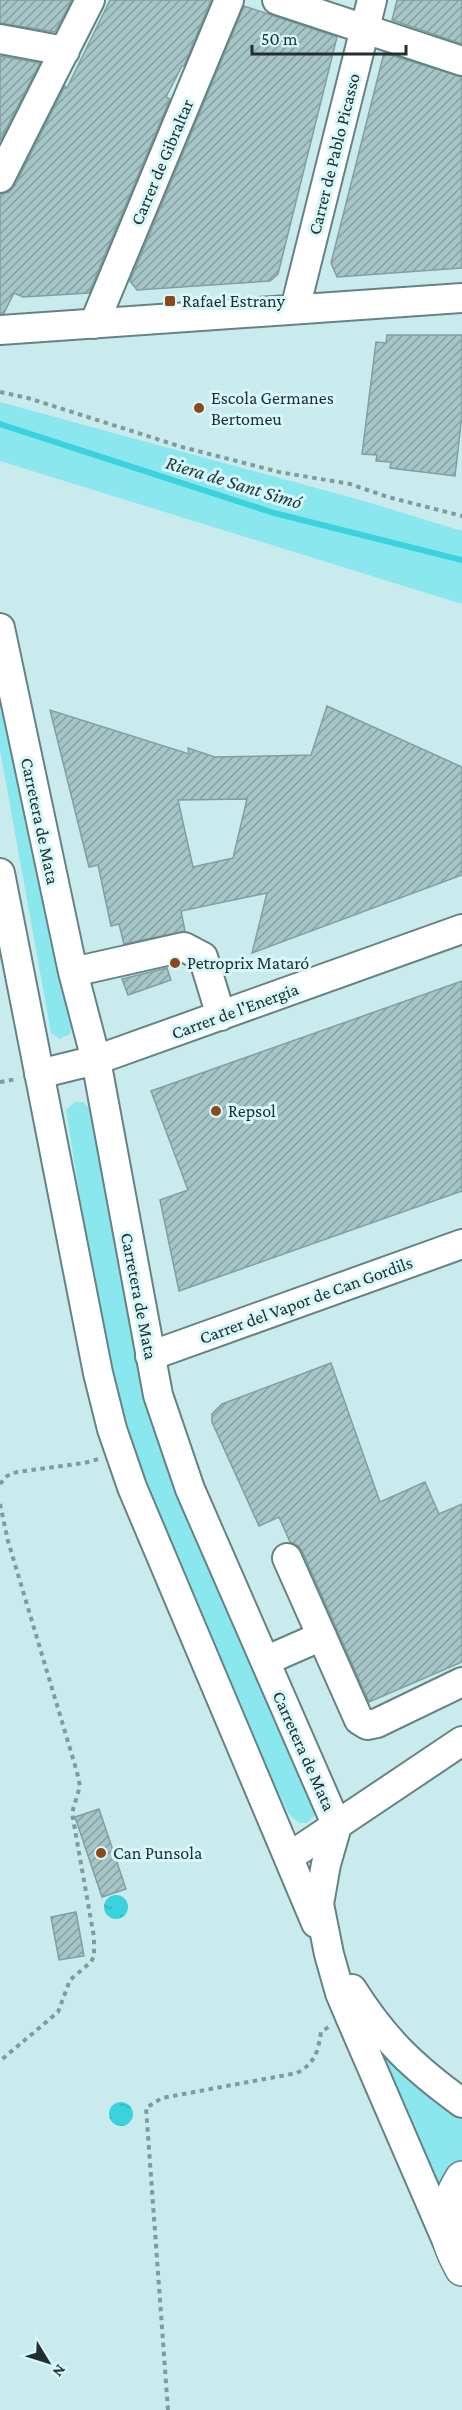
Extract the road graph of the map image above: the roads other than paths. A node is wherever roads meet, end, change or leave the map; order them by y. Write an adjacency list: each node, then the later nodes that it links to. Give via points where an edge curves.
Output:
1 (90, 0): 7 (street)
2 (229, 0): 12 (street, Carrer de Gibraltar)
3 (277, 0): 5 (street)
4 (372, 0): 5 (street, Carrer de Pablo Picasso)
5 (365, 28): 8 (street); 11 (street, Carrer de Pablo Picasso)
6 (0, 39): 7 (street)
7 (65, 51): 9 (street)
8 (462, 61)
9 (0, 178)
10 (462, 297): 11 (street)
11 (296, 309): 12 (street)
12 (94, 324): 13 (street)
13 (0, 330)
14 (0, 628): 17 (street, Carretera de Mata)
15 (0, 873): 20 (street)
16 (462, 929): 18 (street, Carrer de l'Energia)
17 (73, 972): 18 (street, via 184,947 203,957); 19 (street, Carretera de Mata)
18 (221, 1016): 19 (street, Carrer de l'Energia)
19 (96, 1060): 20 (street, Carrer de l'Energia); 22 (street, Carretera de Mata)
20 (39, 1074): 29 (street, via 98,1373 120,1453)
21 (462, 1244): 22 (street, Carrer del Vapor de Can Gordils)
22 (150, 1356): 25 (street, Carretera de Mata, via 158,1395 190,1489)
23 (287, 1558): 24 (street)
24 (322, 1636): 25 (street); 26 (street, via 359,1720 367,1725)
25 (265, 1660): 28 (street, Carretera de Mata)
26 (462, 1682)
27 (462, 1741): 28 (street)
28 (337, 1826): 29 (street); 30 (street, Carretera de Mata, via 320,1904)
29 (289, 1857): 30 (street)
30 (329, 1954): 31 (street, via 366,2011 402,2055); 33 (street, via 340,1993)
31 (462, 2103)
32 (462, 2178): 33 (main road, via 450,2198 446,2227)
33 (456, 2259)

